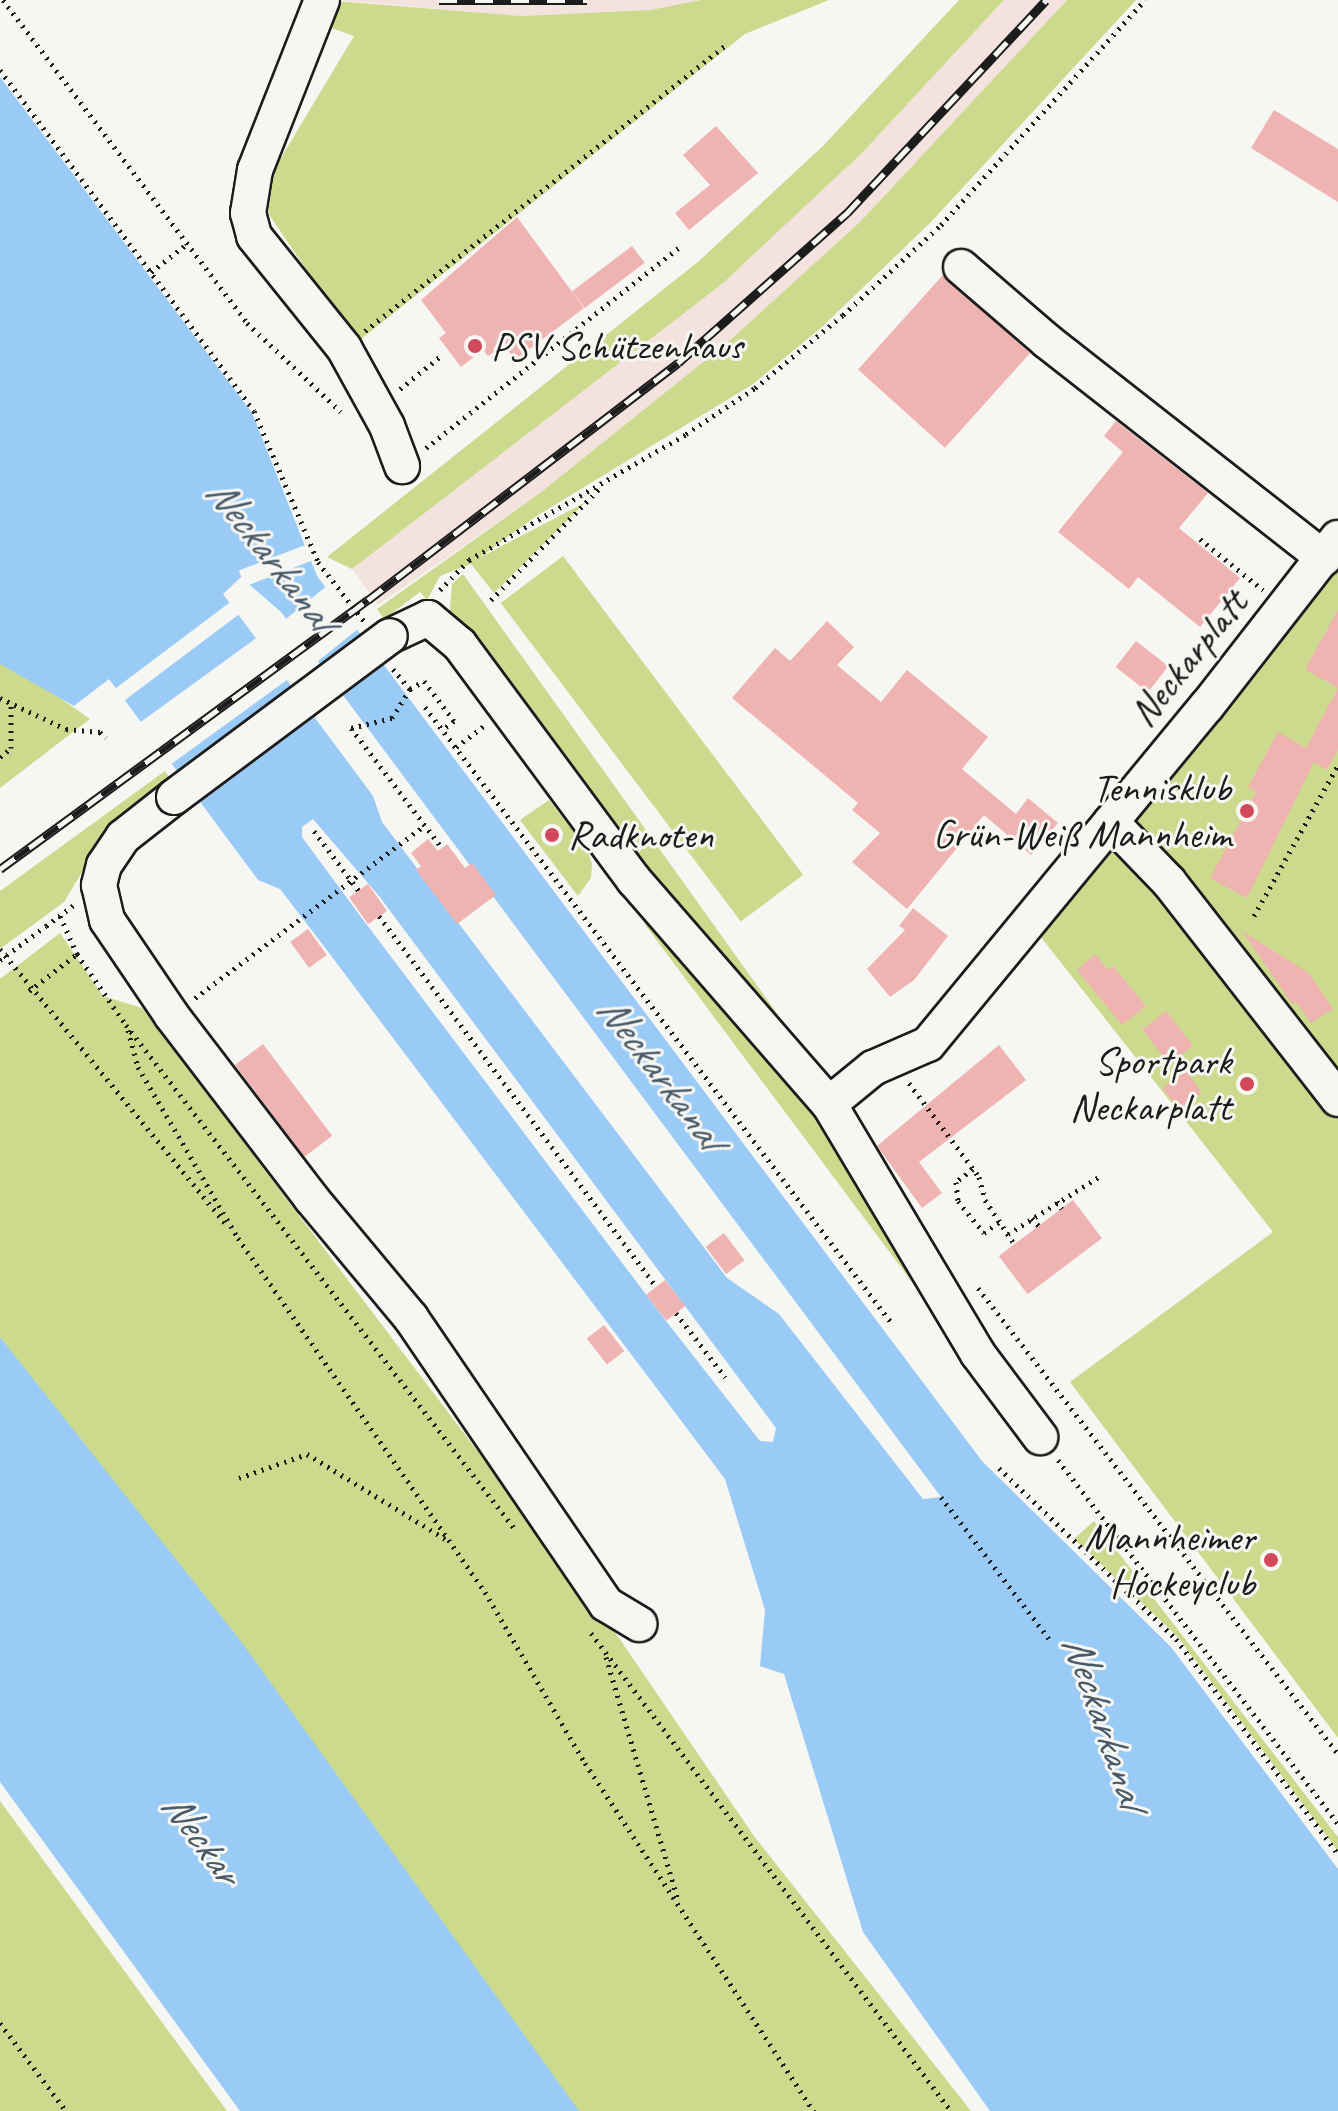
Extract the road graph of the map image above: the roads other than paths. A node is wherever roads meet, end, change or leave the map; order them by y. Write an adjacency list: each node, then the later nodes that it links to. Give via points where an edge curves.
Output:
1 (322, 0): 3 (street, via 255,170 248,213 254,236 344,348 363,414)
2 (961, 267): 4 (street, via 1071,360)
3 (402, 466)
4 (1331, 548): 5 (street, Neckarplatt)
5 (1111, 822): 6 (street, via 1169,882); 7 (street, Neckarplatt, via 928,1044 882,1064)
6 (1338, 1099)
7 (829, 1104): 8 (street, via 978,1354); 9 (street, bridge, via 634,880 460,645 428,618 381,634 123,837 104,865 99,885 107,920 172,1016 411,1318 606,1604)
8 (1040, 1437)
9 (639, 1624)

